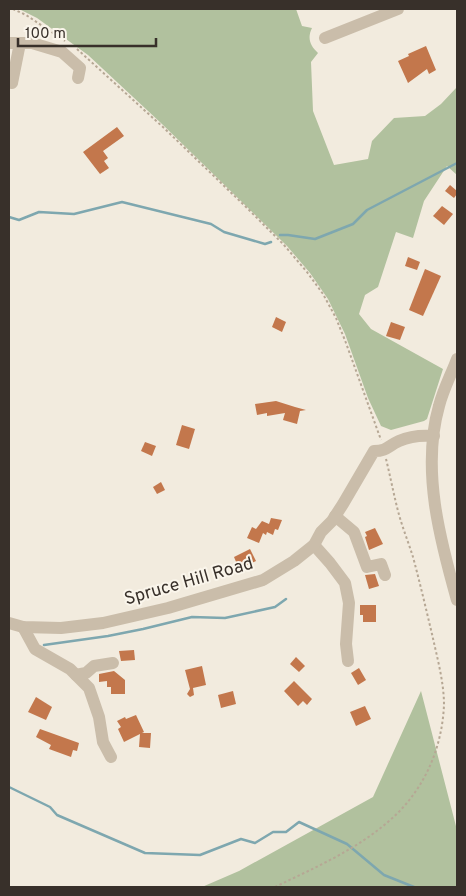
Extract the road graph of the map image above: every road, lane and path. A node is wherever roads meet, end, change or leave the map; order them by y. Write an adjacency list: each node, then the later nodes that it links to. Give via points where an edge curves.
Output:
1 (13, 9): 4 (path)
2 (398, 9): 3 (street)
3 (325, 38)
4 (66, 41)
5 (14, 43): 7 (street, via 32,43 62,52 80,68); 8 (street)
6 (72, 46): 11 (path, via 240,201 307,272 336,318)
7 (78, 78)
8 (12, 83)
9 (457, 359): 10 (street, via 439,406)
10 (434, 436): 11 (street, Spruce Hill Road, via 408,438); 15 (street, via 432,471 436,517)
11 (384, 451): 12 (street, Spruce Hill Road, via 374,451); 23 (path, via 429,619 443,688 443,720 439,738 424,779 390,821 359,844)
12 (335, 516): 13 (street, Spruce Hill Road); 14 (street, via 354,532 367,567 381,564)
13 (314, 545): 17 (street, Spruce Hill Road, via 263,580 168,608 103,623 62,628); 18 (street, via 345,583 349,603)
14 (385, 575)
15 (457, 600)
16 (9, 623): 17 (street, Spruce Hill Road)
17 (23, 627): 20 (street, via 35,649)
18 (348, 661)
19 (113, 662): 20 (street, via 94,666)
20 (81, 674): 21 (street); 22 (street, via 89,688 103,742)
21 (97, 685)
22 (111, 757)
23 (275, 887)

